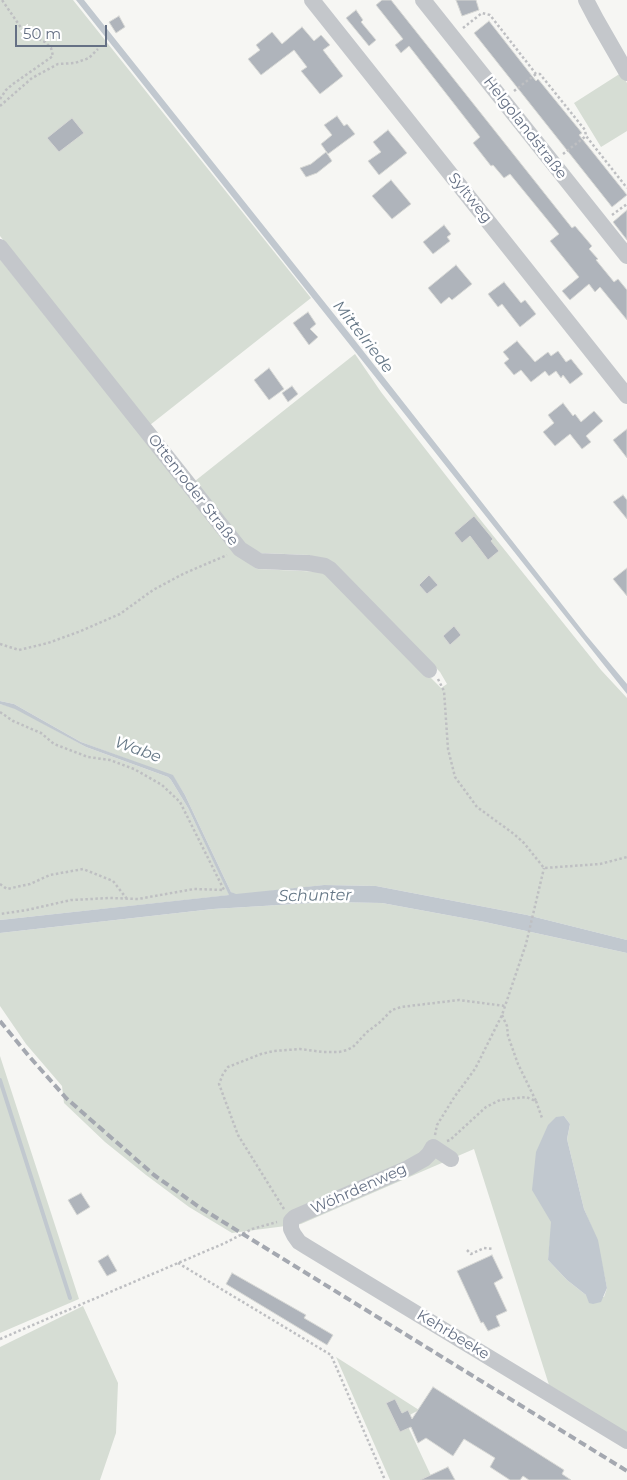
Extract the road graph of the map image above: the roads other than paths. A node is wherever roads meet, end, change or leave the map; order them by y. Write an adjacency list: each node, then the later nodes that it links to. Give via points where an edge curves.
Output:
1 (312, 0): 7 (street, Syltweg)
2 (424, 0): 6 (street, Helgolandstraße)
3 (586, 0): 4 (street)
4 (627, 73)
5 (0, 247): 8 (street, Ottenroder Straße, via 240,550 260,560 325,566)
6 (627, 256)
7 (627, 396)
8 (429, 670)
9 (451, 1159): 10 (street, Wöhrdenweg, via 433,1147 424,1159 408,1168)
10 (291, 1221): 11 (street, Kehrbeeke, via 291,1229 299,1242)
11 (627, 1441)

